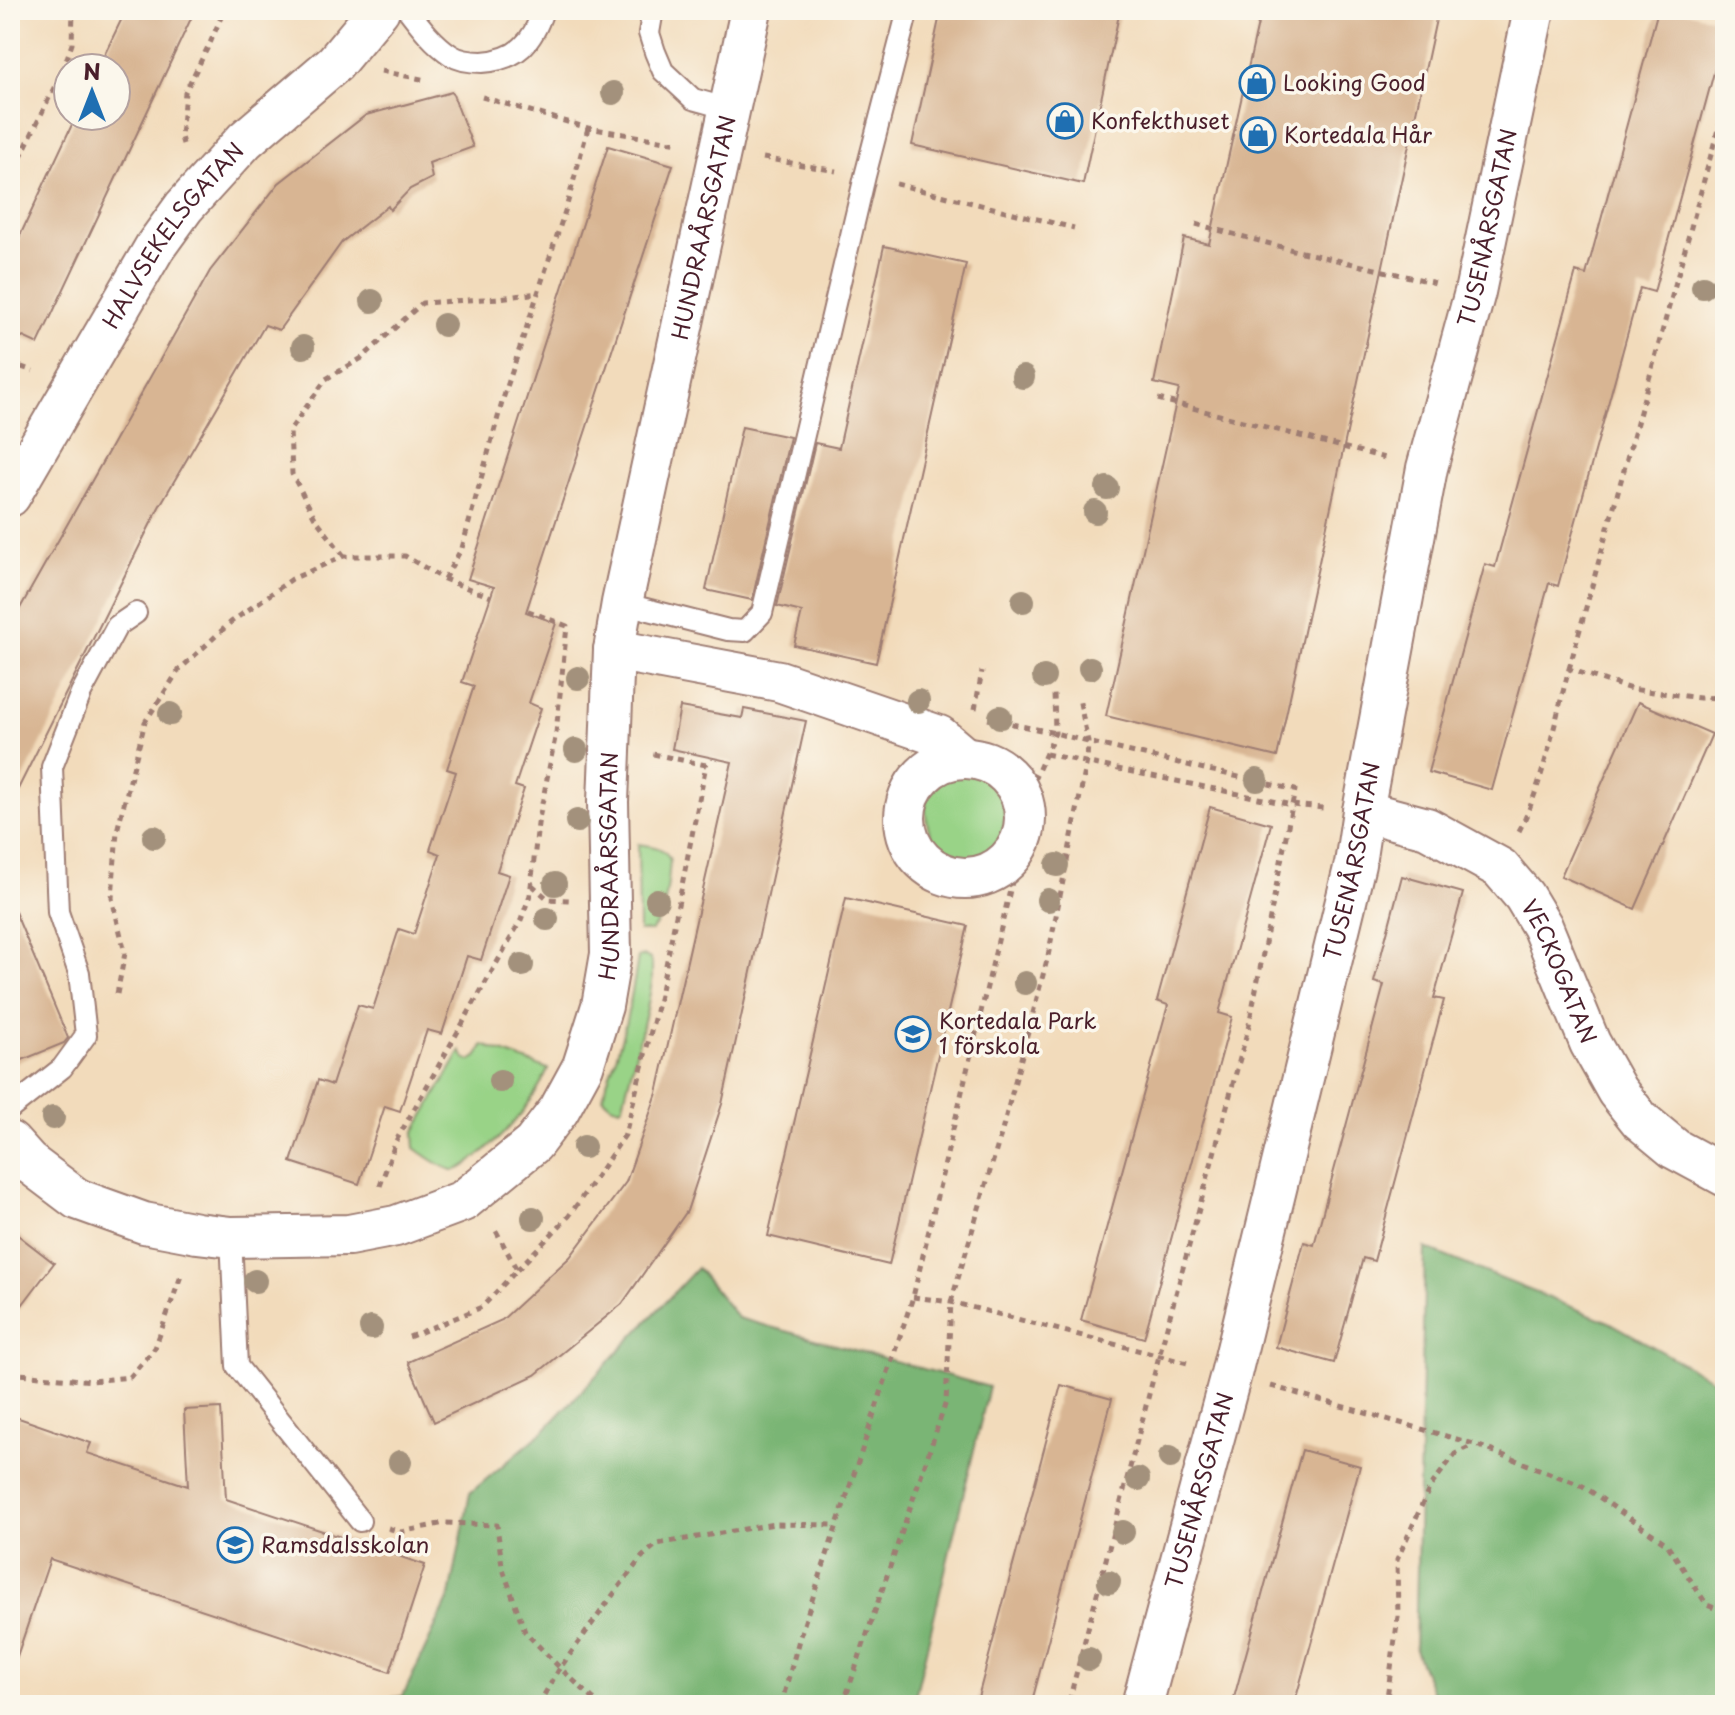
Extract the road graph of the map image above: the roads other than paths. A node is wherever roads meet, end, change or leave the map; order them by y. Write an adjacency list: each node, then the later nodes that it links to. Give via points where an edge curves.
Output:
1 (379, 10): 9 (street, HALVSEKELSGATAN, via 335,63 245,140 155,247)
2 (408, 10): 3 (lane, via 436,44 471,62 515,54 535,32)
3 (543, 10)
4 (653, 10): 8 (lane, via 649,33 663,71 693,99)
5 (751, 10): 8 (street, HUNDRAÅRSGATAN)
6 (908, 10): 10 (lane, via 762,613 745,631 728,630)
7 (1534, 10): 14 (street, TUSENÅRSGATAN, via 1475,292 1427,468)
8 (729, 109): 10 (street, HUNDRAÅRSGATAN)
9 (10, 496)
10 (622, 603): 12 (street, HUNDRAÅRSGATAN)
11 (136, 613): 15 (lane, via 117,626 81,693 52,767 58,912 79,973 86,1035 62,1068)
12 (614, 650): 13 (street, via 779,681 939,736); 18 (street, HUNDRAÅRSGATAN, via 608,802 611,954 583,1066 559,1110 533,1144 463,1201 396,1226 349,1235)
13 (965, 758): 13 (street, via 945,761 913,787 905,827 924,862 959,879 997,870 1012,857 1023,821 1016,784 985,760)
14 (1363, 811): 17 (street, VECKOGATAN, via 1427,828 1500,868 1542,926 1590,1043 1617,1091 1640,1120 1675,1149); 20 (street, TUSENÅRSGATAN, via 1355,864 1231,1374)
15 (10, 1109)
16 (10, 1142): 18 (street, HUNDRAÅRSGATAN, via 77,1199 144,1223)
17 (1725, 1176)
18 (214, 1235): 19 (lane, via 237,1366)
19 (360, 1521)
20 (1142, 1705)

